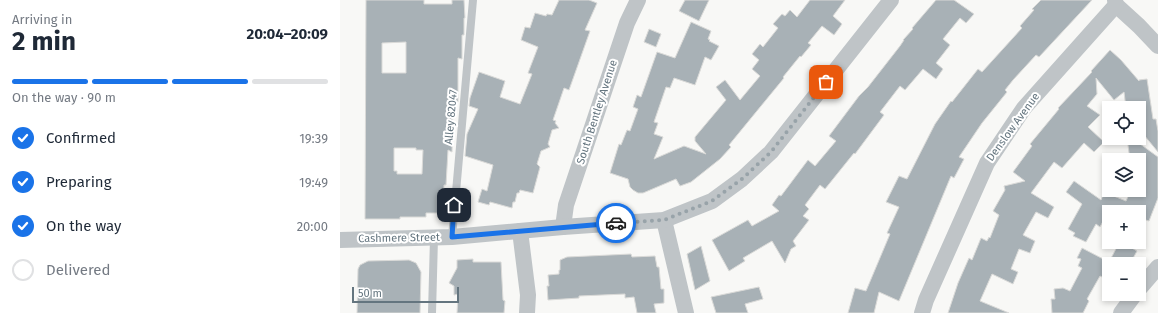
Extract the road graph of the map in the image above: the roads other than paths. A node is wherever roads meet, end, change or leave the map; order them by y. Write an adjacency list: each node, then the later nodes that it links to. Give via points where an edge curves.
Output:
1 (473, 0): 9 (lane, Alley 82047)
2 (638, 0): 7 (street, South Bentley Avenue, via 624,30 566,205)
3 (891, 0): 6 (street, Cashmere Street, via 771,152 742,179 712,201)
4 (1116, 3): 5 (street); 18 (street, Denslow Avenue, via 1024,108 986,162)
5 (1158, 46)
6 (664, 220): 7 (street, Cashmere Street); 17 (street)
7 (563, 227): 8 (street, Cashmere Street)
8 (520, 231): 9 (street, Cashmere Street); 16 (street)
9 (452, 237): 10 (street, Cashmere Street)
10 (434, 238): 11 (street, Cashmere Street); 15 (lane)
11 (340, 240)
12 (1158, 267): 13 (street)
13 (1146, 281)
14 (1130, 301): 19 (street)
15 (432, 313)
16 (528, 313)
17 (686, 313)
18 (922, 313)
19 (1121, 313)

